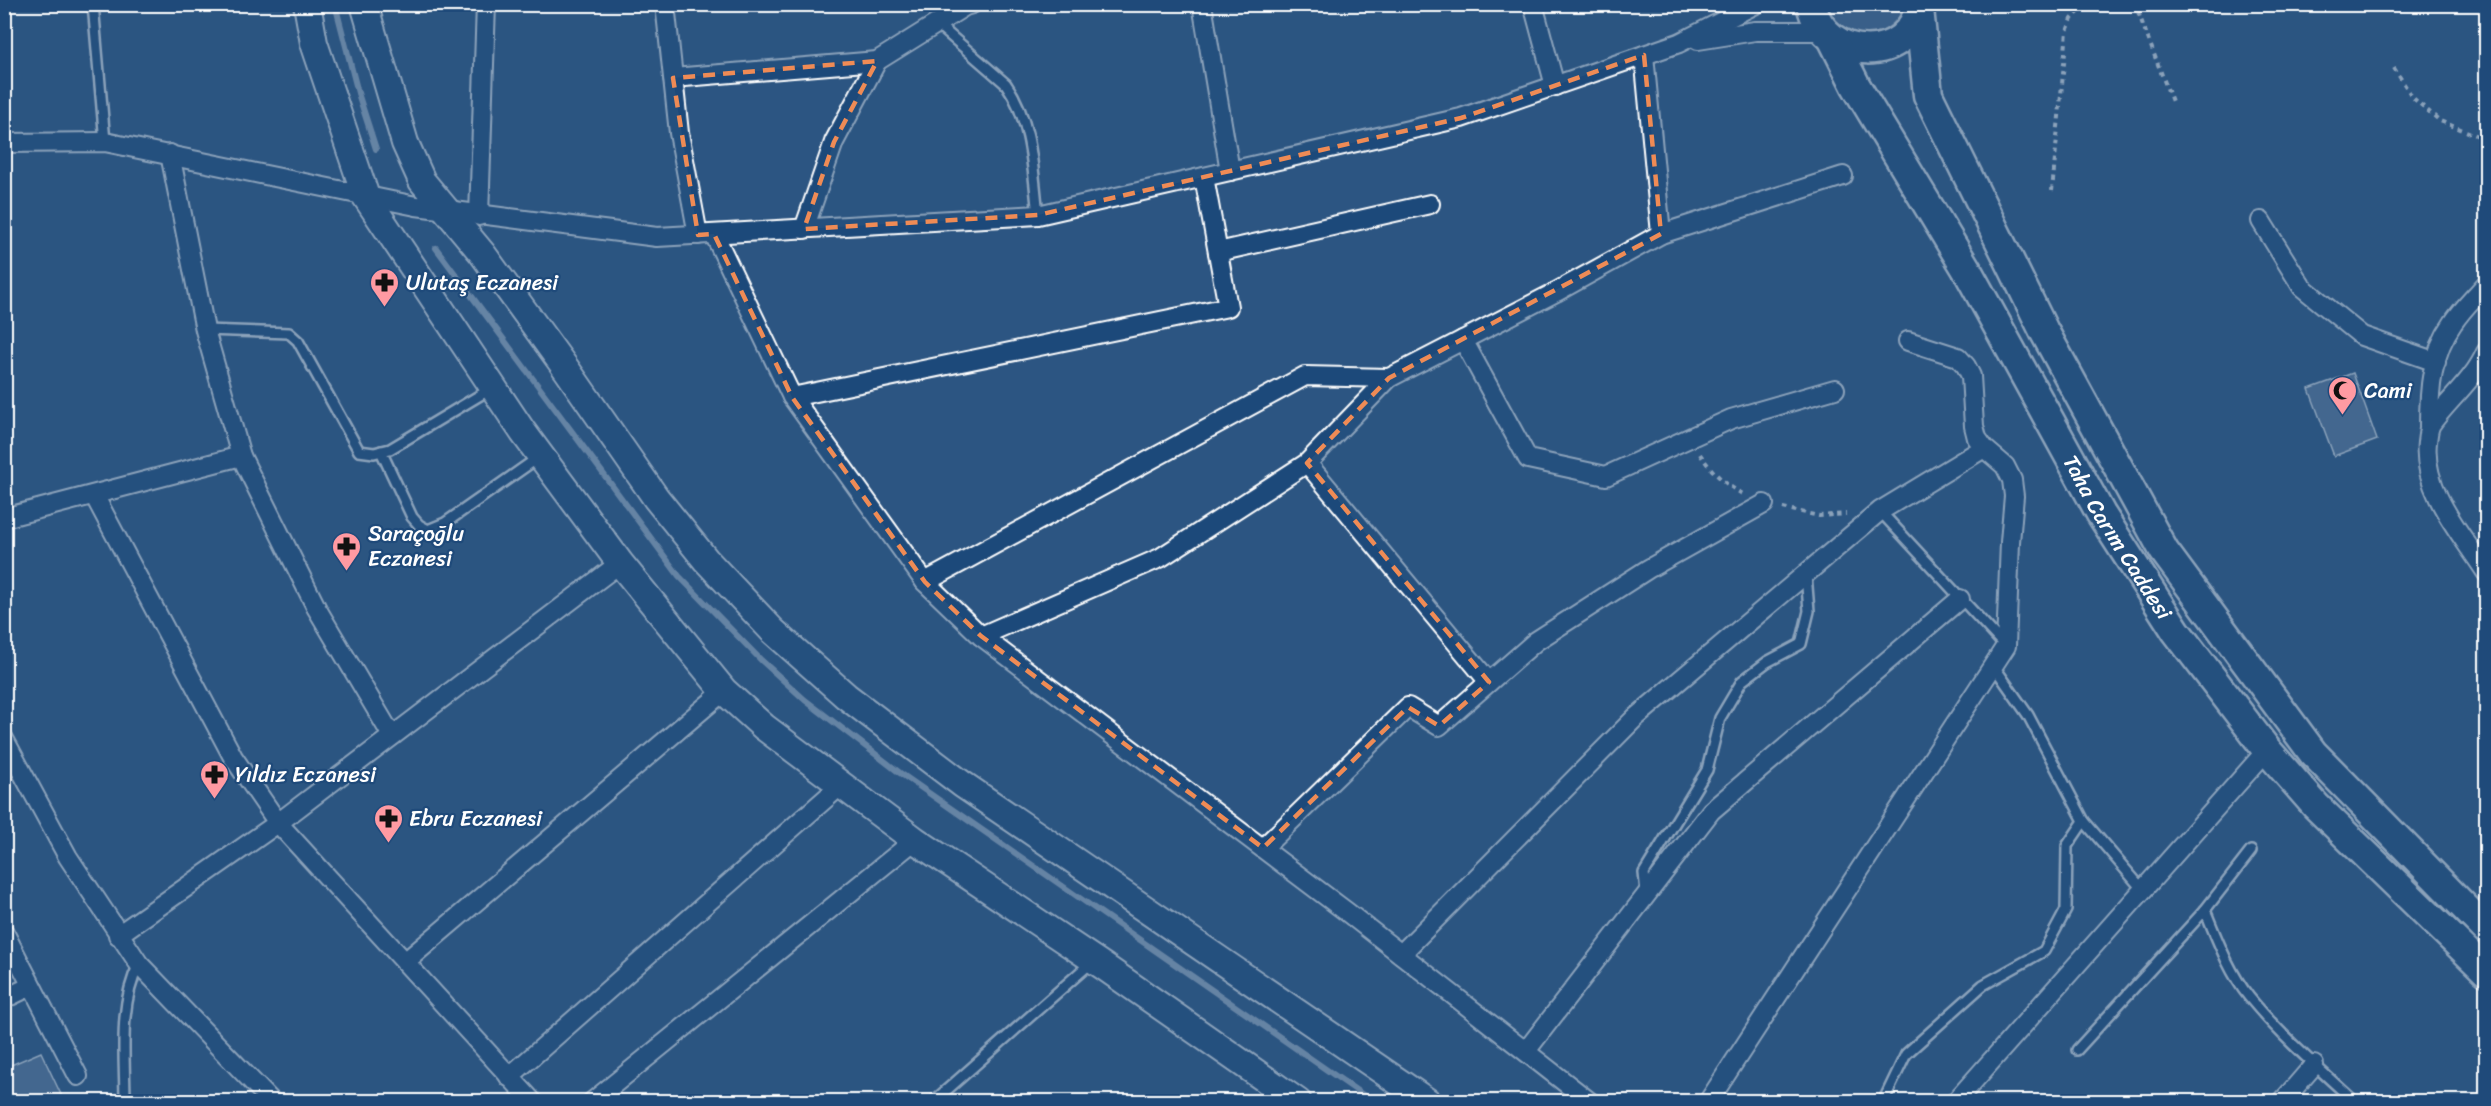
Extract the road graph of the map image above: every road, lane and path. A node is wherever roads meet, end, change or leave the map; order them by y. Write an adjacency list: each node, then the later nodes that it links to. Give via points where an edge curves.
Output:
1 (93, 4): 25 (lane)
2 (307, 4): 31 (main road, via 314,43)
3 (364, 4): 33 (main road, via 405,143 422,181)
4 (486, 4): 35 (street)
5 (665, 4): 20 (street)
6 (972, 4): 14 (street)
7 (1202, 4): 27 (street)
8 (1533, 4): 21 (street)
9 (1756, 4): 16 (street)
10 (1811, 4): 15 (main road, Taha Carım Caddesi, via 1815,20)
11 (2086, 4): 30 (path, via 2067,31)
12 (2135, 4): 22 (path)
13 (1919, 7): 15 (main road, via 1906,32 1884,47 1857,50); 83 (main road, Taha Carım Caddesi, via 1928,95 2044,331 2164,551 2313,753)
14 (937, 24): 18 (street); 34 (lane, via 1015,96 1028,141)
15 (1828, 35): 16 (street, via 1755,31); 73 (main road, Taha Carım Caddesi, via 1967,270 2119,543 2176,631)
16 (1679, 43): 17 (street)
17 (1644, 55): 21 (street); 38 (street)
18 (877, 61): 20 (street); 37 (street, via 834,142)
19 (2394, 68): 23 (path, via 2413,98 2440,121)
20 (673, 78): 39 (street, via 679,133)
21 (1555, 86): 27 (street, via 1461,118)
22 (2173, 104)
23 (2487, 139)
24 (4, 142): 25 (street)
25 (105, 142): 26 (street)
26 (170, 154): 31 (street); 42 (street)
27 (1230, 171): 29 (street)
28 (1843, 176): 38 (street)
29 (1204, 177): 34 (street); 40 (street)
30 (2052, 191)
31 (366, 197): 33 (street); 48 (main road)
32 (1430, 204): 40 (street)
33 (447, 212): 35 (street); 104 (main road, via 482,253 675,522 739,596 809,664 903,742 962,784)
34 (1038, 215): 37 (street)
35 (479, 216): 39 (street, via 657,237)
36 (2261, 221): 46 (street, via 2302,287 2362,336)
37 (804, 229): 39 (street)
38 (1661, 234): 43 (street)
39 (706, 235): 50 (street)
40 (1218, 252): 50 (street, via 1228,307)
41 (2487, 284): 46 (street, via 2453,322)
42 (205, 330): 53 (lane, via 289,333 298,341 359,451); 54 (street)
43 (1463, 340): 47 (street); 49 (street, via 1528,459 1606,476 1731,419)
44 (1908, 341): 52 (street, via 1958,357 1966,366 1971,376 1974,426)
45 (2487, 352): 51 (street, via 2480,367)
46 (2436, 362): 51 (street, via 2430,385)
47 (1389, 378): 56 (street); 64 (street, via 1305,376)
48 (493, 387): 53 (lane); 55 (main road)
49 (1835, 389)
50 (792, 397): 64 (street)
51 (2429, 426): 62 (street, via 2426,455 2431,483)
52 (1984, 448): 59 (street); 67 (street, via 2005,466 2014,496)
53 (381, 451): 55 (lane, via 412,517 428,530 445,523)
54 (242, 456): 57 (street); 71 (street, via 317,609)
55 (541, 456): 61 (main road)
56 (1307, 463): 66 (street, via 1160,558); 69 (street)
57 (94, 495): 60 (street); 76 (street, via 233,757)
58 (1764, 504): 69 (street, via 1638,575 1536,641)
59 (1880, 511): 63 (street); 65 (lane)
60 (4, 518)
61 (620, 563): 70 (main road); 71 (street)
62 (2487, 572)
63 (1806, 574): 81 (lane, via 1809,611 1802,644 1767,662 1742,681 1720,718 1707,770 1644,873); 86 (street, via 1635,718)
64 (925, 582): 66 (street)
65 (1960, 598): 67 (lane); 81 (street, via 1711,811)
66 (981, 636): 78 (street)
67 (2006, 646): 68 (street)
68 (1994, 665): 75 (lane, via 2028,715); 106 (street)
69 (1489, 682): 78 (street, via 1439,726 1408,707)
70 (724, 691): 74 (main road); 88 (street)
71 (392, 736): 76 (street)
72 (4, 739): 85 (street, via 68,857)
73 (2267, 750): 80 (street); 90 (main road, Taha Carım Caddesi, via 2316,806)
74 (840, 786): 77 (main road); 97 (street)
75 (2084, 821): 80 (lane); 107 (lane, via 2067,846 2066,910 2044,951 1983,985 1906,1054)
76 (278, 823): 85 (street); 88 (street)
77 (915, 840): 87 (main road); 102 (street)
78 (1263, 848): 86 (street)
79 (2251, 851): 82 (lane)
80 (2143, 890): 108 (street)
81 (1646, 895): 94 (street)
82 (2205, 910): 93 (lane); 95 (lane, via 2248,996)
83 (2487, 929)
84 (4, 932): 91 (street)
85 (118, 935): 89 (street)
86 (1401, 954): 94 (street)
87 (1094, 960): 98 (main road); 103 (lane)
88 (405, 962): 97 (street)
89 (139, 964): 99 (lane, via 125,1011); 100 (street)
90 (2487, 971)
91 (31, 986): 92 (street); 96 (street)
92 (4, 999)
93 (2077, 1050)
94 (1526, 1051): 105 (street)
95 (2314, 1065): 109 (street); 110 (lane)
96 (78, 1076)
97 (509, 1077): 101 (street)
98 (1283, 1098)
99 (125, 1101)
100 (272, 1101)
101 (533, 1101)
102 (591, 1101)
103 (933, 1101)
104 (1428, 1101)
105 (1590, 1101)
106 (1708, 1101)
107 (1882, 1101)
108 (1955, 1101)
109 (2282, 1101)
110 (2355, 1101)

